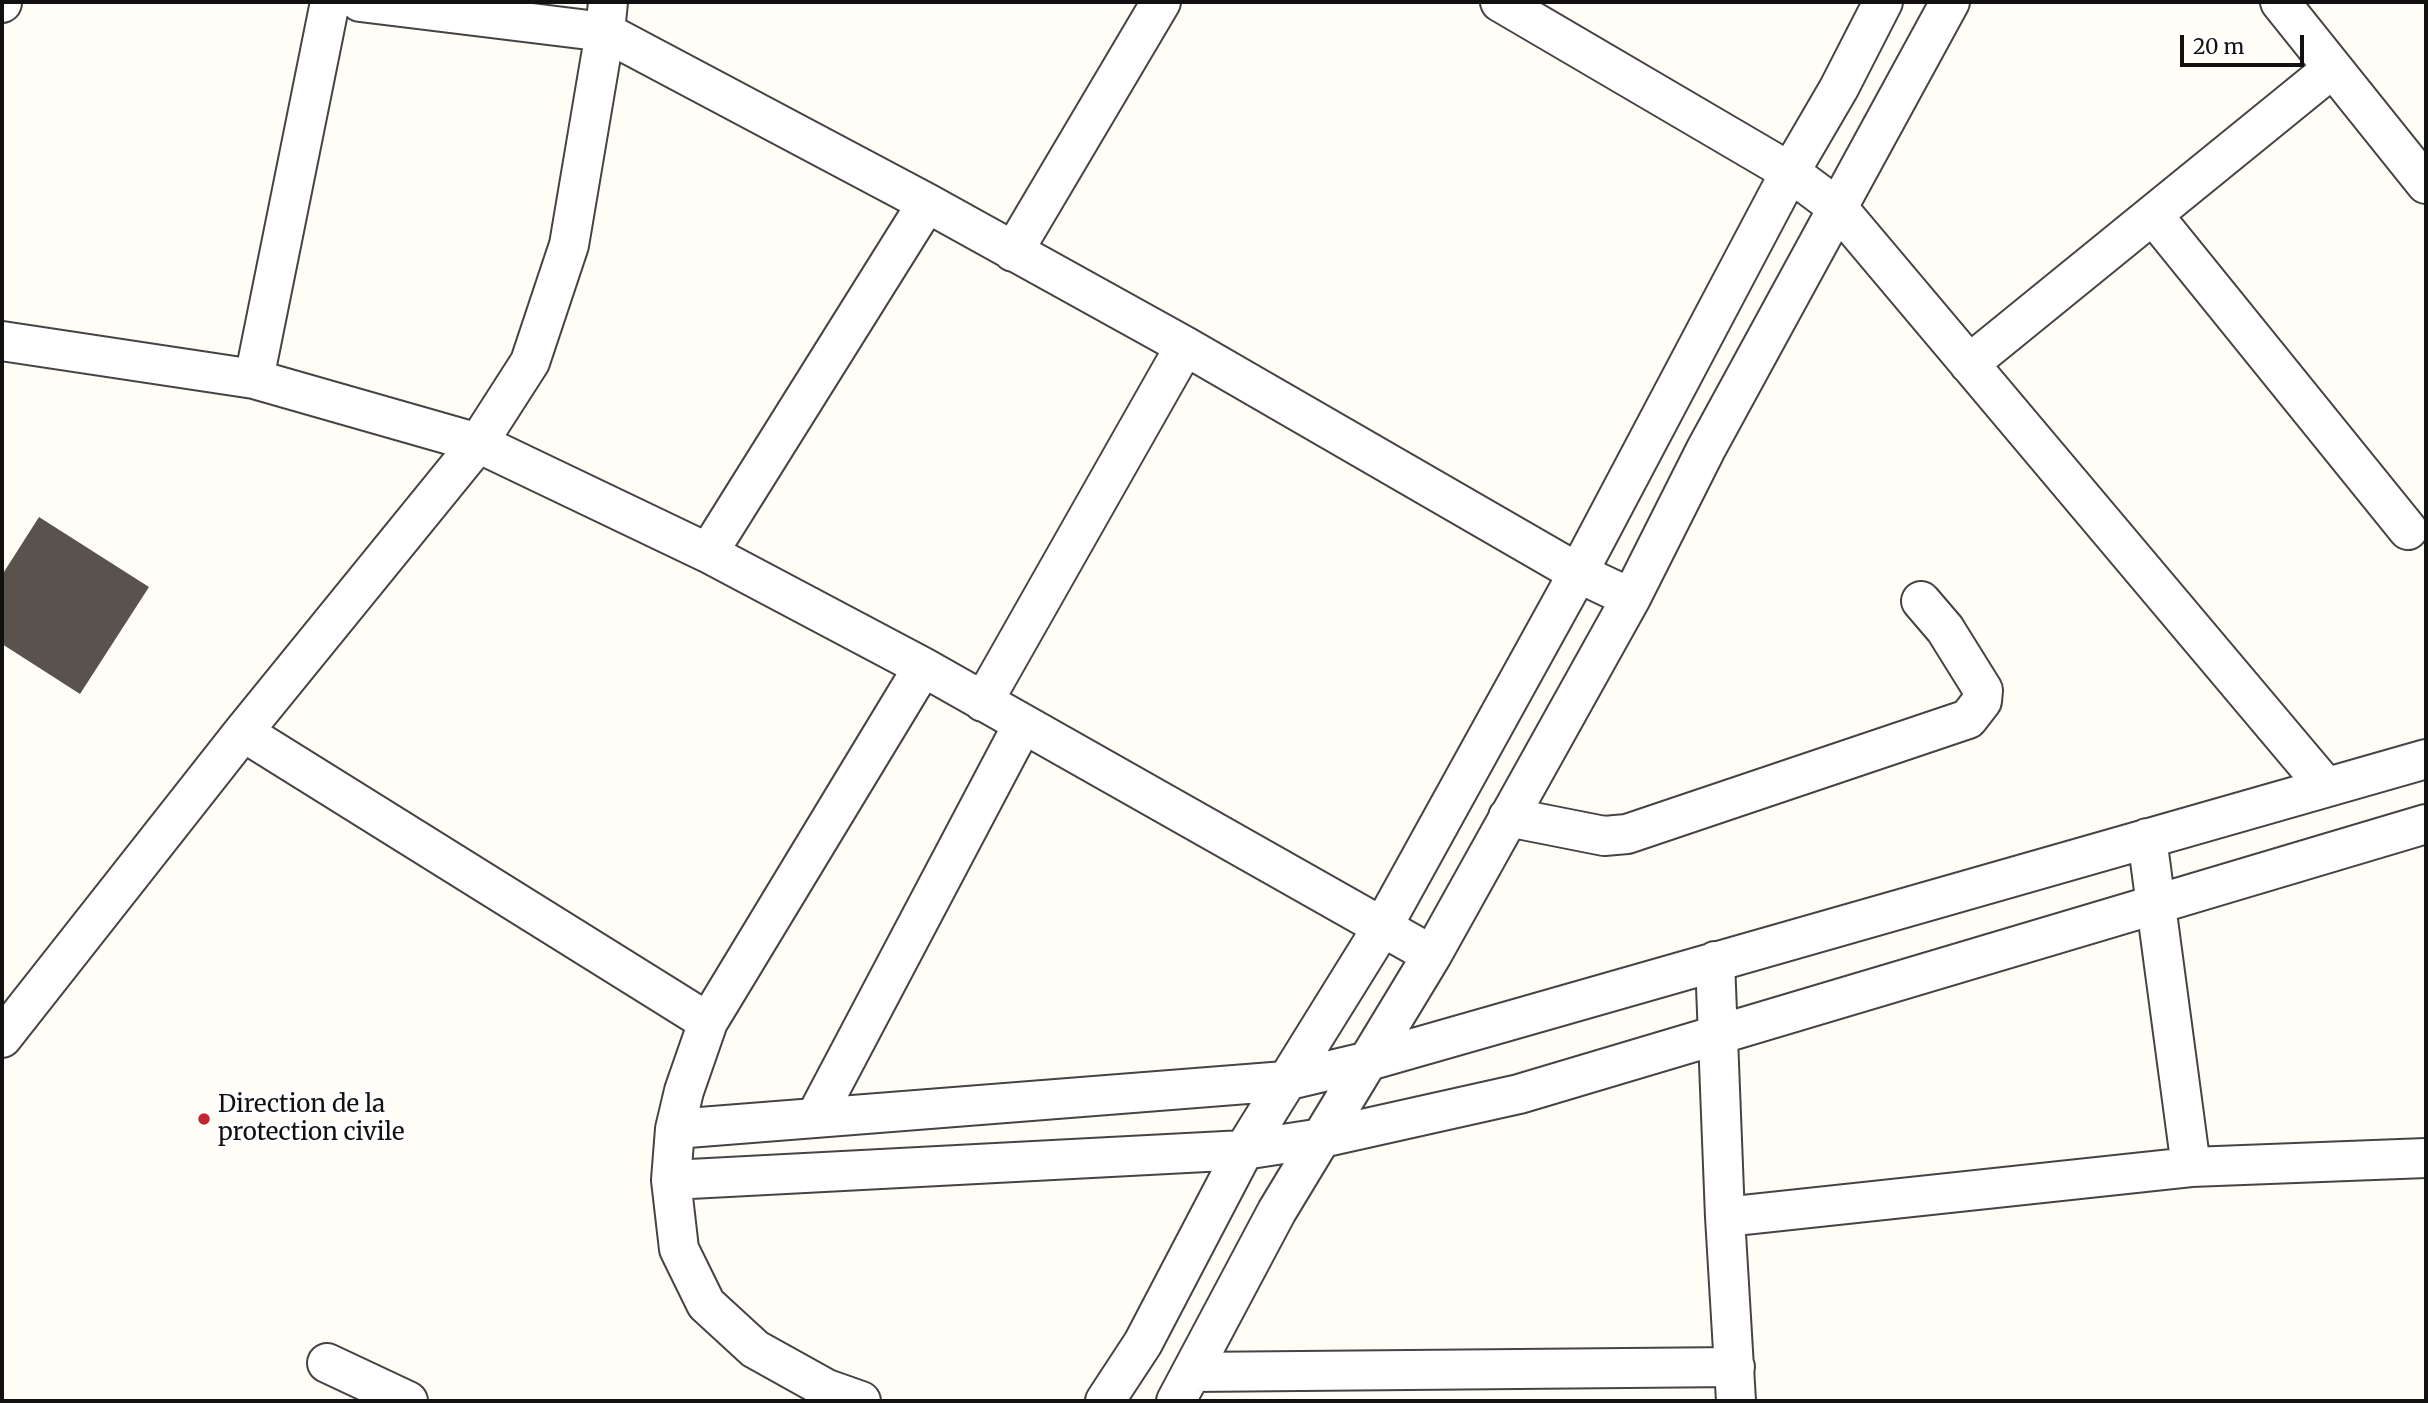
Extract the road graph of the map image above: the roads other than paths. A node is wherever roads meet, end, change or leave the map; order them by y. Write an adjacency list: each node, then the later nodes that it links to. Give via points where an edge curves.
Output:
1 (330, 2): 19 (street)
2 (360, 2): 8 (street)
3 (1500, 2): 10 (street)
4 (1884, 2): 10 (street)
5 (1950, 2): 13 (street)
6 (2280, 2): 9 (street)
7 (1158, 3): 15 (street)
8 (606, 17): 12 (street); 20 (street, via 569,245 530,362)
9 (2333, 68): 11 (street); 14 (street)
10 (1790, 172): 13 (street); 23 (street)
11 (2426, 184)
12 (927, 203): 15 (street); 22 (street)
13 (1838, 208): 18 (street); 24 (street, via 1706,449)
14 (2153, 215): 18 (street); 21 (street)
15 (1013, 252): 17 (street)
16 (2, 341): 19 (street)
17 (1185, 346): 23 (street); 27 (street)
18 (1969, 364): 31 (street)
19 (254, 379): 20 (street)
20 (478, 443): 22 (street); 29 (street)
21 (2408, 530)
22 (708, 553): 26 (street)
23 (1578, 573): 24 (street); 36 (street)
24 (1631, 598): 32 (street)
25 (1921, 601): 32 (street, via 1945,629 1983,690 1982,701 1968,719 1627,834 1604,836)
26 (923, 667): 27 (street); 39 (street)
27 (983, 702): 28 (street)
28 (1023, 724): 36 (street); 44 (street)
29 (243, 732): 39 (street); 41 (street)
30 (2426, 759): 31 (street)
31 (2326, 787): 34 (street)
32 (1508, 817): 37 (street)
33 (2426, 824): 35 (street)
34 (2147, 838): 35 (street); 38 (street)
35 (2156, 904): 40 (street); 49 (street)
36 (1383, 926): 37 (street); 43 (street)
37 (1432, 955): 42 (street)
38 (1715, 961): 40 (street); 42 (street)
39 (708, 1022): 45 (street)
40 (1718, 1034): 46 (street, via 1519,1094); 51 (street)
41 (2, 1038)
42 (1365, 1062): 43 (street); 46 (street)
43 (1285, 1082): 44 (street); 47 (street)
44 (815, 1118): 45 (street)
45 (675, 1129): 50 (street)
46 (1322, 1139): 47 (street); 54 (street, via 1277,1211)
47 (1244, 1150): 50 (street); 57 (street, via 1143,1343)
48 (2426, 1158): 49 (street)
49 (2191, 1167): 51 (street)
50 (671, 1180): 55 (street, via 680,1249 706,1304 755,1349)
51 (1725, 1217): 53 (street)
52 (327, 1363): 56 (street)
53 (1736, 1384): 54 (street)
54 (1184, 1386)
55 (836, 1397)
56 (408, 1401)
57 (1105, 1401)

